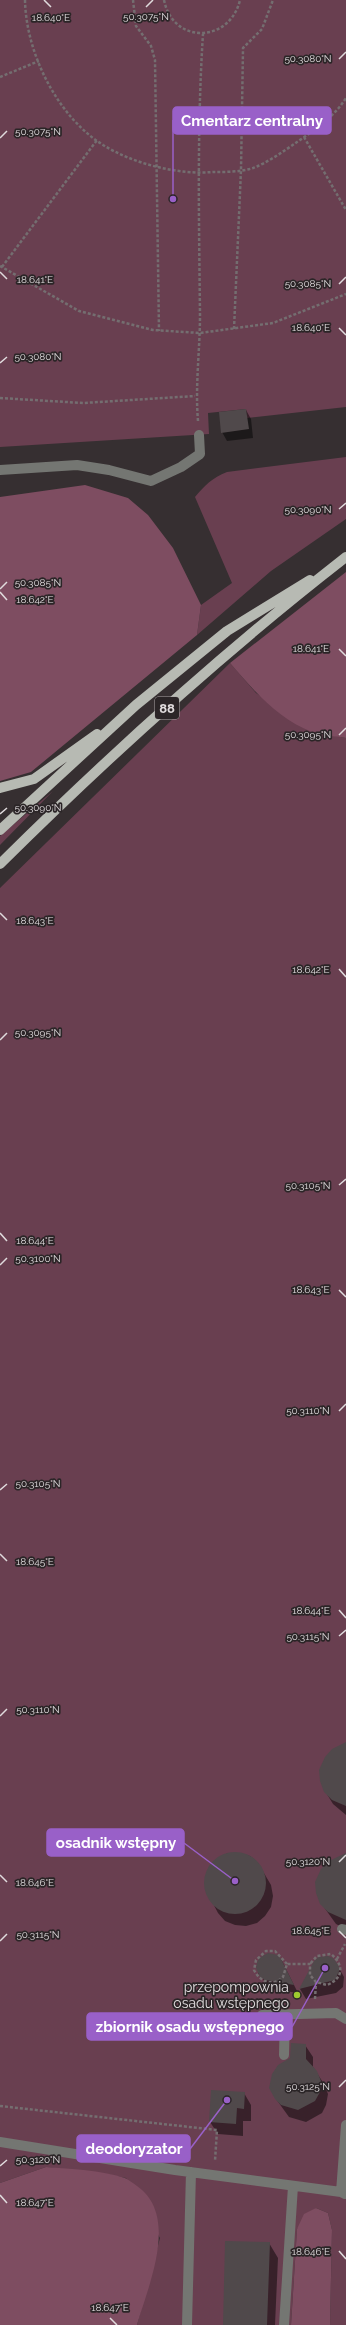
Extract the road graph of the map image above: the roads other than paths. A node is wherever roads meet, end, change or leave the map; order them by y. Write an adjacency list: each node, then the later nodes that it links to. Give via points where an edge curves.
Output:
1 (199, 435): 2 (lane, via 200,454 181,467 151,481 77,465)
2 (0, 470)
3 (343, 559): 4 (main road, via 226,631); 7 (main road, 88, via 182,694 71,793)
4 (136, 705): 5 (main road, via 34,780); 6 (main road)
5 (0, 788)
6 (0, 830)
7 (0, 864)
8 (285, 2014): 9 (lane); 10 (lane, via 336,2013); 11 (lane)
9 (262, 2015)
10 (346, 2019)
11 (284, 2055)
12 (346, 2125): 16 (lane)
13 (0, 2142): 14 (lane)
14 (191, 2172): 15 (lane); 17 (lane)
15 (293, 2186): 16 (lane); 18 (lane)
16 (343, 2193)
17 (187, 2325)
18 (284, 2325)

